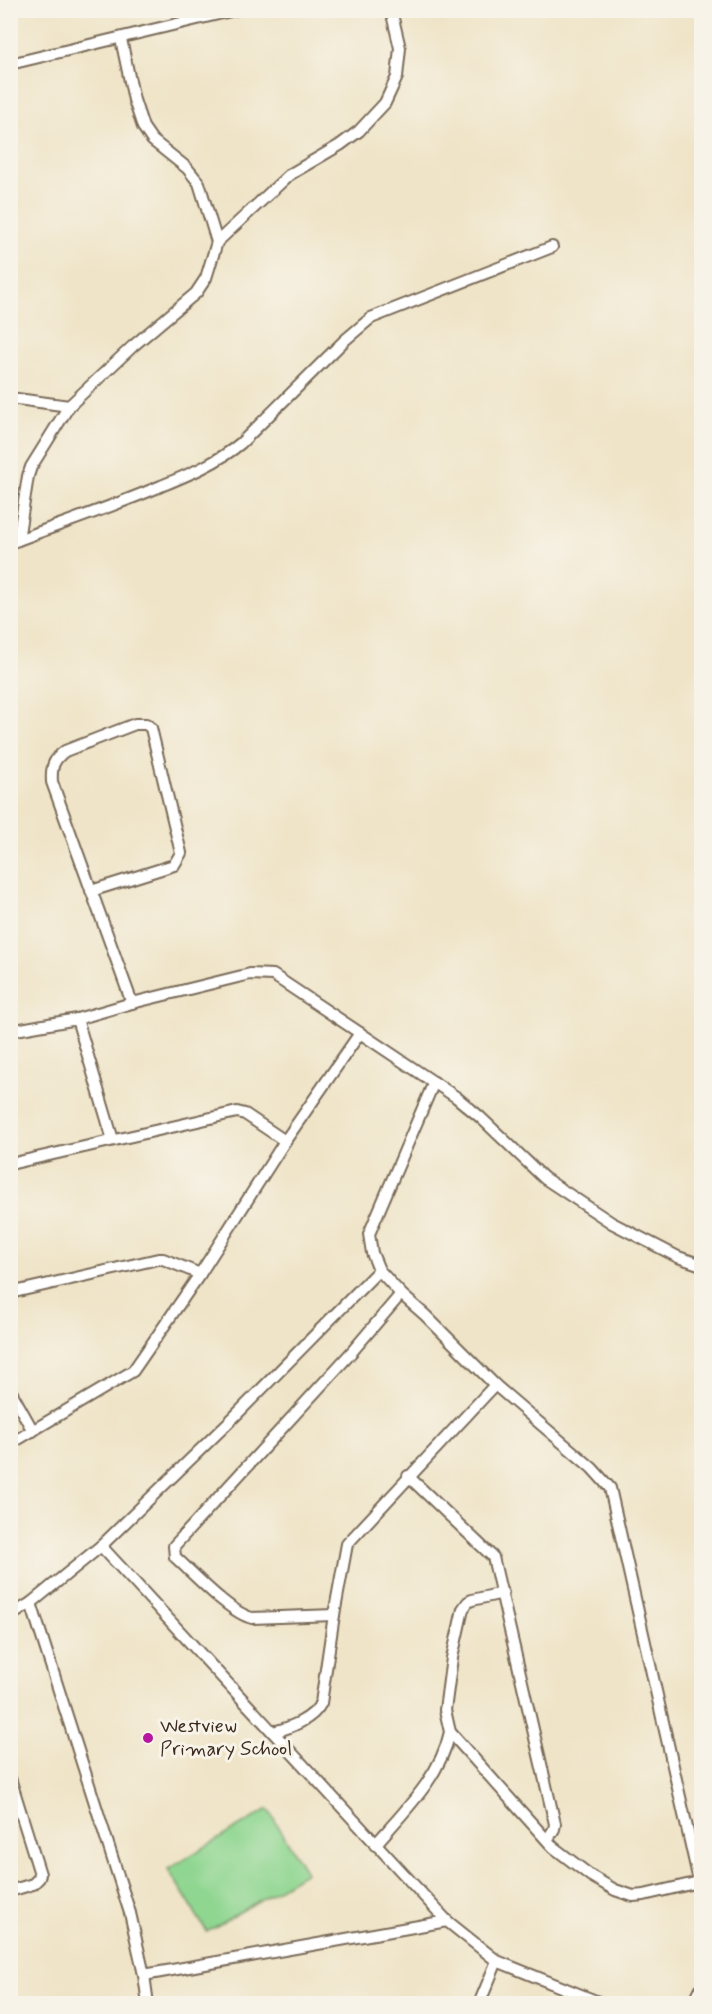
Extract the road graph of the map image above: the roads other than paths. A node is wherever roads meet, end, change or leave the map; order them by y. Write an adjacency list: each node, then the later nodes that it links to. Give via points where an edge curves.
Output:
1 (235, 10): 3 (street)
2 (391, 10): 5 (street, via 400,48 398,77 385,103 359,131 289,175)
3 (121, 39): 4 (street); 5 (street, via 143,127 199,183)
4 (10, 64)
5 (218, 242): 8 (street, via 206,278 196,293)
6 (552, 247): 9 (street, via 372,318 241,443 205,468)
7 (10, 398): 8 (street)
8 (69, 406): 9 (street, via 28,476)
9 (14, 542)
10 (91, 891): 10 (street, via 52,782 51,768 65,751 135,724 146,724 151,728 181,853 174,865); 11 (street)
11 (132, 1003): 12 (street); 14 (street, via 263,973 273,975)
12 (77, 1019): 13 (street); 16 (street)
13 (11, 1029)
14 (360, 1033): 15 (street); 17 (street)
15 (434, 1082): 19 (street, via 480,1117 544,1178 612,1223); 20 (street, via 369,1234)
16 (113, 1140): 17 (street, via 237,1112); 18 (street)
17 (285, 1141): 21 (street)
18 (10, 1164)
19 (702, 1265)
20 (379, 1270): 23 (street); 29 (street)
21 (200, 1274): 22 (street, via 158,1259); 26 (street, via 133,1371)
22 (10, 1293)
23 (401, 1294): 24 (street); 32 (street, via 174,1546 175,1557 243,1616)
24 (495, 1385): 28 (street); 39 (street, via 610,1488)
25 (10, 1390): 26 (street)
26 (33, 1431): 27 (street)
27 (10, 1444)
28 (408, 1476): 30 (street, via 490,1552); 32 (street, via 347,1544)
29 (101, 1546): 31 (street); 34 (street)
30 (503, 1593): 35 (street, via 472,1600 463,1609 445,1710); 37 (street, via 555,1824)
31 (31, 1603): 33 (street); 44 (street, via 130,1913)
32 (334, 1615): 34 (street, via 318,1709 288,1728)
33 (10, 1616)
34 (273, 1732): 38 (street)
35 (450, 1732): 37 (street); 38 (street, via 434,1774)
36 (10, 1778): 40 (street, via 40,1874 33,1884)
37 (548, 1839): 39 (street, via 560,1854 624,1894 644,1895)
38 (375, 1845): 42 (street)
39 (699, 1882): 41 (street)
40 (10, 1891)
41 (702, 1894)
42 (447, 1921): 43 (street); 44 (street)
43 (497, 1961): 47 (street); 48 (street)
44 (144, 1975): 46 (street)
45 (702, 1986): 49 (street)
46 (148, 2004)
47 (479, 2004)
48 (603, 2004)
49 (693, 2004)

